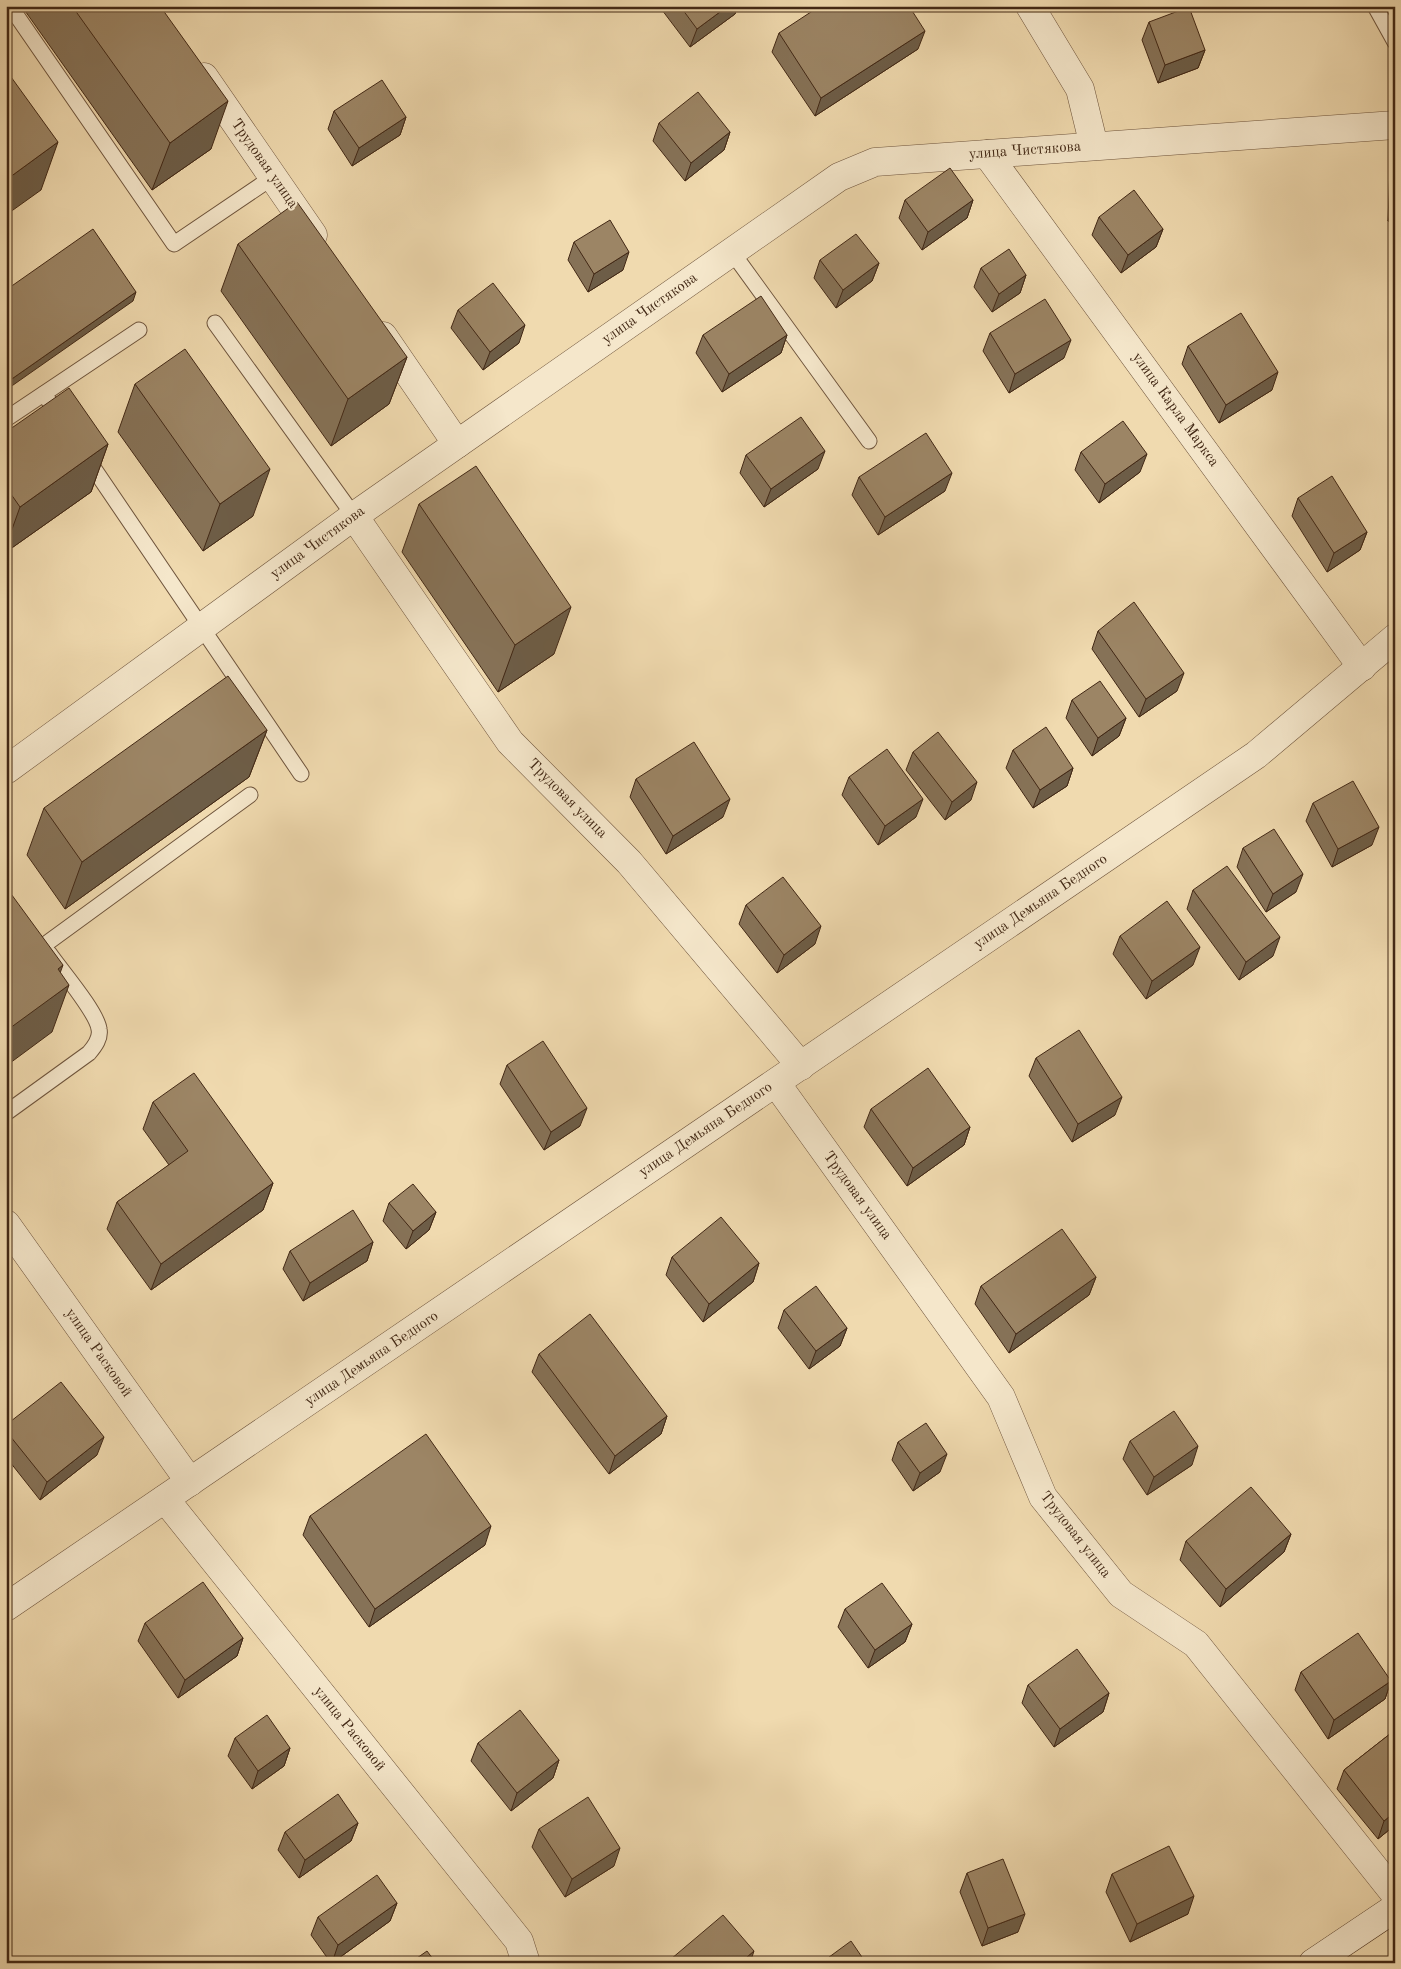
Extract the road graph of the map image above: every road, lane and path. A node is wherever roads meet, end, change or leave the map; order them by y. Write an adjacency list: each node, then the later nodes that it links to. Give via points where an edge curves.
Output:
1 (10, 6): 9 (lane, via 174,244)
2 (1030, 6): 7 (street, via 1080,89)
3 (1375, 6): 4 (lane)
4 (1395, 42)
5 (189, 55): 9 (street, Трудовая улица)
6 (1395, 125): 7 (street, улица Чистякова)
7 (1094, 146): 8 (street, улица Чистякова)
8 (987, 154): 10 (street, улица Чистякова, via 875,162 839,177); 24 (street, улица Карла Маркса)
9 (273, 177): 11 (street, Трудовая улица)
10 (732, 252): 18 (lane); 20 (street, улица Чистякова)
11 (329, 258)
12 (368, 314): 20 (street)
13 (215, 323): 21 (lane)
14 (139, 330): 15 (lane)
15 (44, 394): 16 (lane); 17 (lane)
16 (6, 419)
17 (65, 426)
18 (869, 441)
19 (76, 442): 22 (lane)
20 (457, 444): 21 (street, улица Чистякова)
21 (354, 516): 22 (street, улица Чистякова); 30 (street, Трудовая улица, via 510,742 629,862)
22 (201, 628): 25 (street, улица Чистякова); 26 (lane)
23 (1395, 638): 24 (street, улица Демьяна Бедного)
24 (1362, 667): 30 (street, улица Демьяна Бедного, via 1256,755)
25 (6, 770)
26 (301, 774)
27 (250, 795): 29 (lane)
28 (33, 931): 29 (lane)
29 (44, 946): 32 (lane, via 92,1013 100,1029 97,1043 89,1053)
30 (801, 1066): 31 (street, улица Демьяна Бедного)
31 (776, 1083): 34 (street, улица Демьяна Бедного); 37 (street, Трудовая улица, via 1001,1396 1043,1497 1121,1594 1196,1644)
32 (6, 1113)
33 (6, 1224): 34 (street, улица Расковой)
34 (190, 1482): 35 (street, улица Демьяна Бедного)
35 (165, 1499): 36 (street, улица Демьяна Бедного); 39 (street, улица Расковой, via 518,1941)
36 (6, 1607)
37 (1395, 1894)
38 (1395, 1908): 40 (street)
39 (526, 1963)
40 (1313, 1963)

